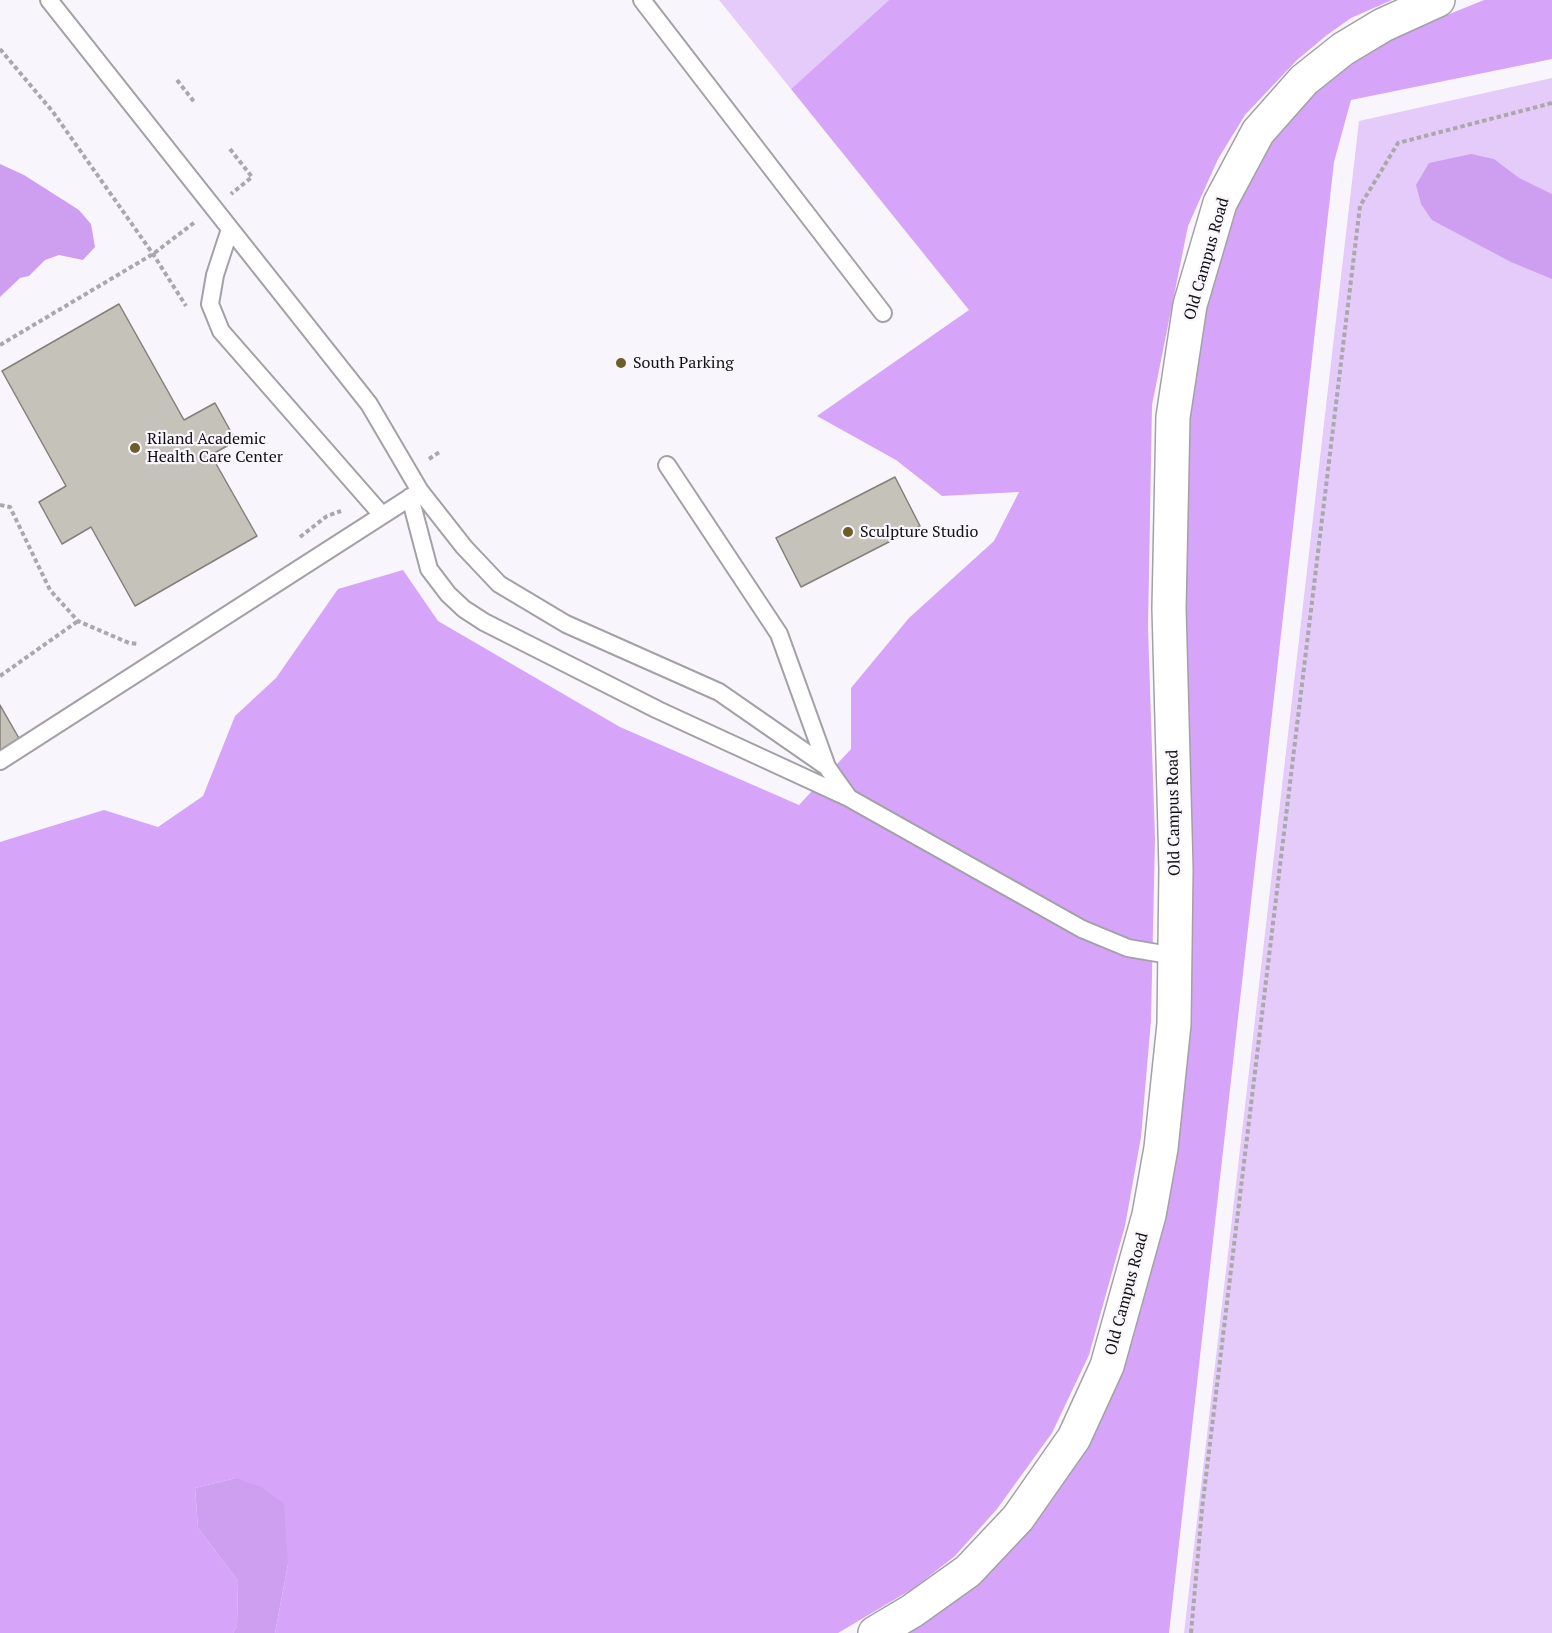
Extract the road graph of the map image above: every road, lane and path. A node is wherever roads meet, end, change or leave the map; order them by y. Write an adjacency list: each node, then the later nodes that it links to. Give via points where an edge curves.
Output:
1 (49, 0): 9 (lane)
2 (642, 0): 13 (lane)
3 (1438, 0): 28 (street, Old Campus Road, via 1383,25 1344,49 1304,80 1258,132 1220,203 1190,305 1173,417 1169,608)
4 (0, 50): 11 (path, via 53,112)
5 (177, 80): 6 (path)
6 (195, 103)
7 (1552, 103): 30 (path, via 1398,143 1360,206 1203,1497)
8 (231, 149): 9 (path, via 252,177)
9 (214, 208): 10 (lane); 11 (path)
10 (230, 229): 17 (lane, via 369,404); 20 (lane, via 210,304 221,331)
11 (153, 254): 12 (path); 14 (path)
12 (189, 312)
13 (883, 313)
14 (0, 345)
15 (441, 452): 17 (path)
16 (667, 465): 26 (lane, via 779,634)
17 (411, 476): 18 (lane)
18 (415, 494): 20 (lane); 26 (lane, via 499,584 566,624 719,692); 27 (lane, via 429,569 464,609 658,710)
19 (0, 505): 22 (path, via 10,507 50,590)
20 (376, 509): 21 (path, via 327,516); 25 (lane)
21 (290, 544)
22 (78, 621): 23 (path, via 129,643); 24 (path)
23 (141, 644)
24 (0, 676)
25 (0, 760)
26 (827, 767): 27 (lane)
27 (849, 798): 28 (lane, via 1083,929 1128,948)
28 (1175, 956): 29 (street, Old Campus Road, via 1174,1024 1161,1148 1149,1215 1107,1366 1074,1438 1018,1518 968,1571)
29 (875, 1633)
30 (1191, 1633)

